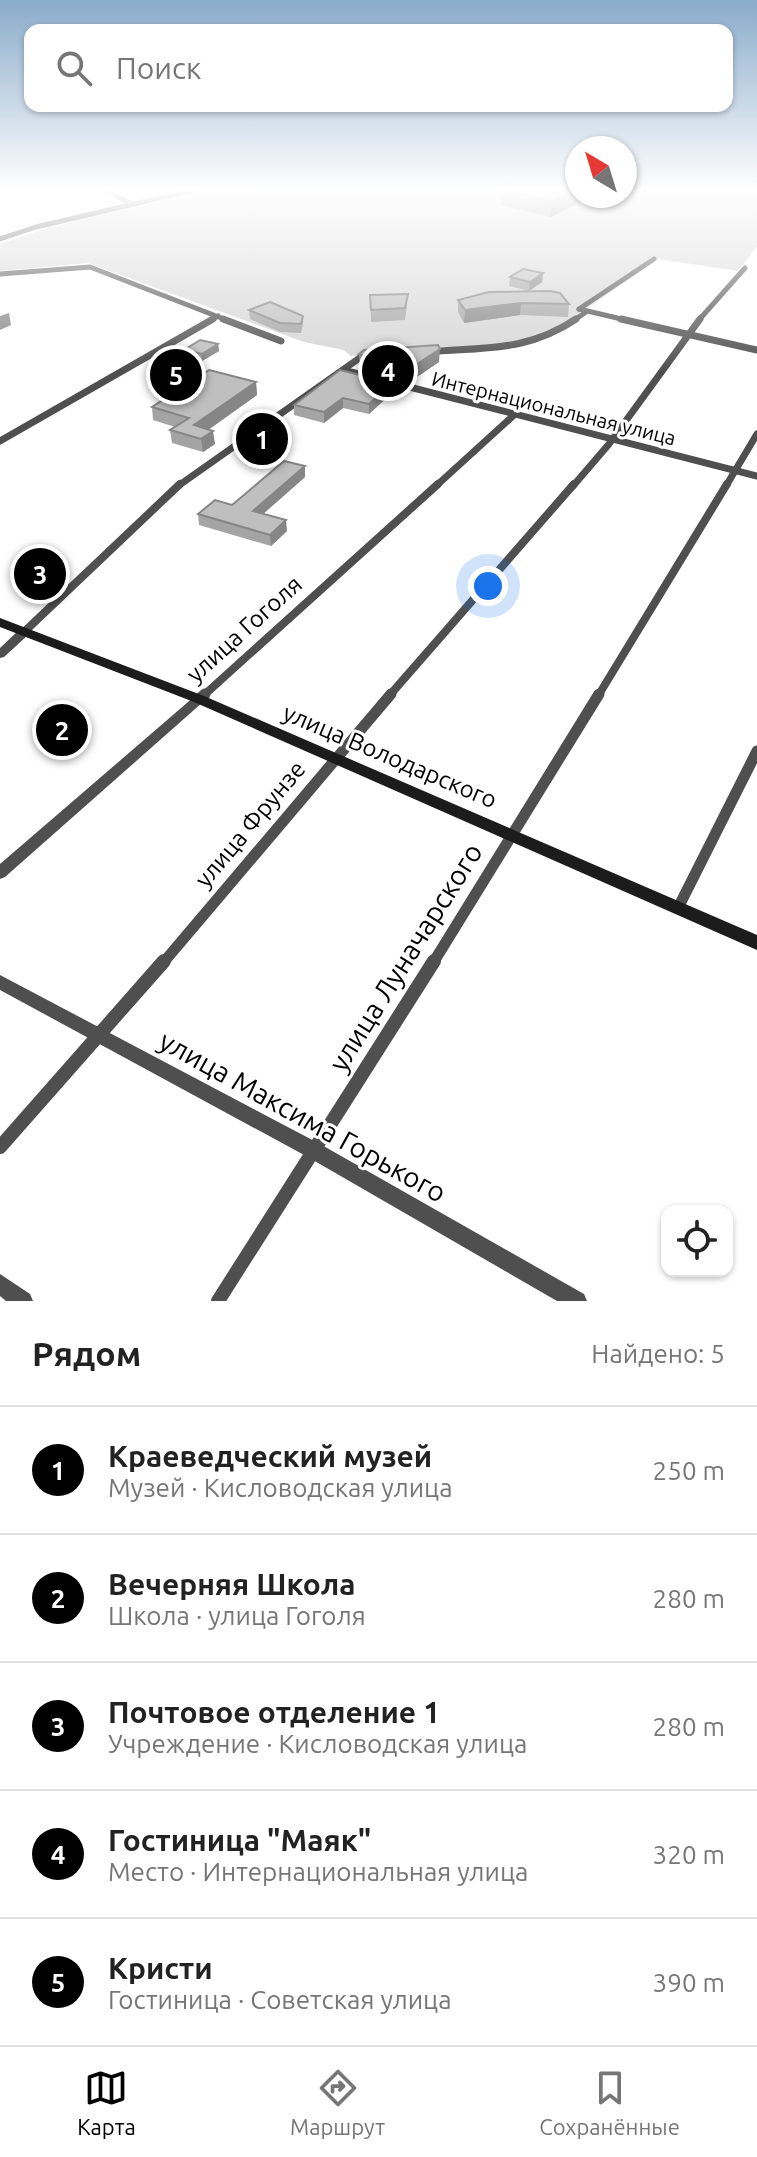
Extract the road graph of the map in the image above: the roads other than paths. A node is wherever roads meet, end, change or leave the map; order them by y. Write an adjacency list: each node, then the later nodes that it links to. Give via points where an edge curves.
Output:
1 (654, 259): 4 (street, via 577,310)
2 (745, 268): 6 (street, улица Фрунзе)
3 (0, 274): 5 (street, via 90,267)
4 (586, 312): 6 (street); 9 (street, via 529,344)
5 (218, 316): 7 (street); 15 (street)
6 (686, 334): 8 (street); 14 (street, улица Фрунзе)
7 (281, 341)
8 (757, 350)
9 (412, 353)
10 (382, 355): 11 (street, via 361,357)
11 (343, 370): 12 (street, Интернациональная улица); 19 (street, via 182,482)
12 (514, 415): 14 (street, Интернациональная улица); 21 (street, улица Гоголя)
13 (757, 434): 16 (street, улица Луначарского)
14 (613, 439): 16 (street, Интернациональная улица); 23 (street, улица Фрунзе)
15 (0, 441)
16 (735, 471): 17 (street, Интернациональная улица); 24 (street, улица Луначарского)
17 (757, 476)
18 (0, 622): 19 (main road, улица Володарского)
19 (24, 632): 20 (street); 21 (main road, улица Володарского)
20 (0, 654)
21 (199, 699): 23 (main road, улица Володарского); 25 (street, улица Гоголя)
22 (757, 751): 26 (street)
23 (335, 758): 24 (main road, улица Володарского); 29 (street, улица Фрунзе)
24 (513, 836): 26 (main road, улица Володарского); 31 (street, улица Луначарского)
25 (0, 873)
26 (678, 908): 27 (main road, улица Володарского)
27 (757, 943)
28 (0, 982): 29 (street, улица Максима Горького)
29 (99, 1038): 30 (street, улица Фрунзе); 31 (street, улица Максима Горького)
30 (0, 1147)
31 (313, 1150): 34 (street, улица Луначарского); 35 (street, улица Максима Горького)
32 (0, 1284): 33 (street)
33 (23, 1301)
34 (218, 1301)
35 (577, 1301)

